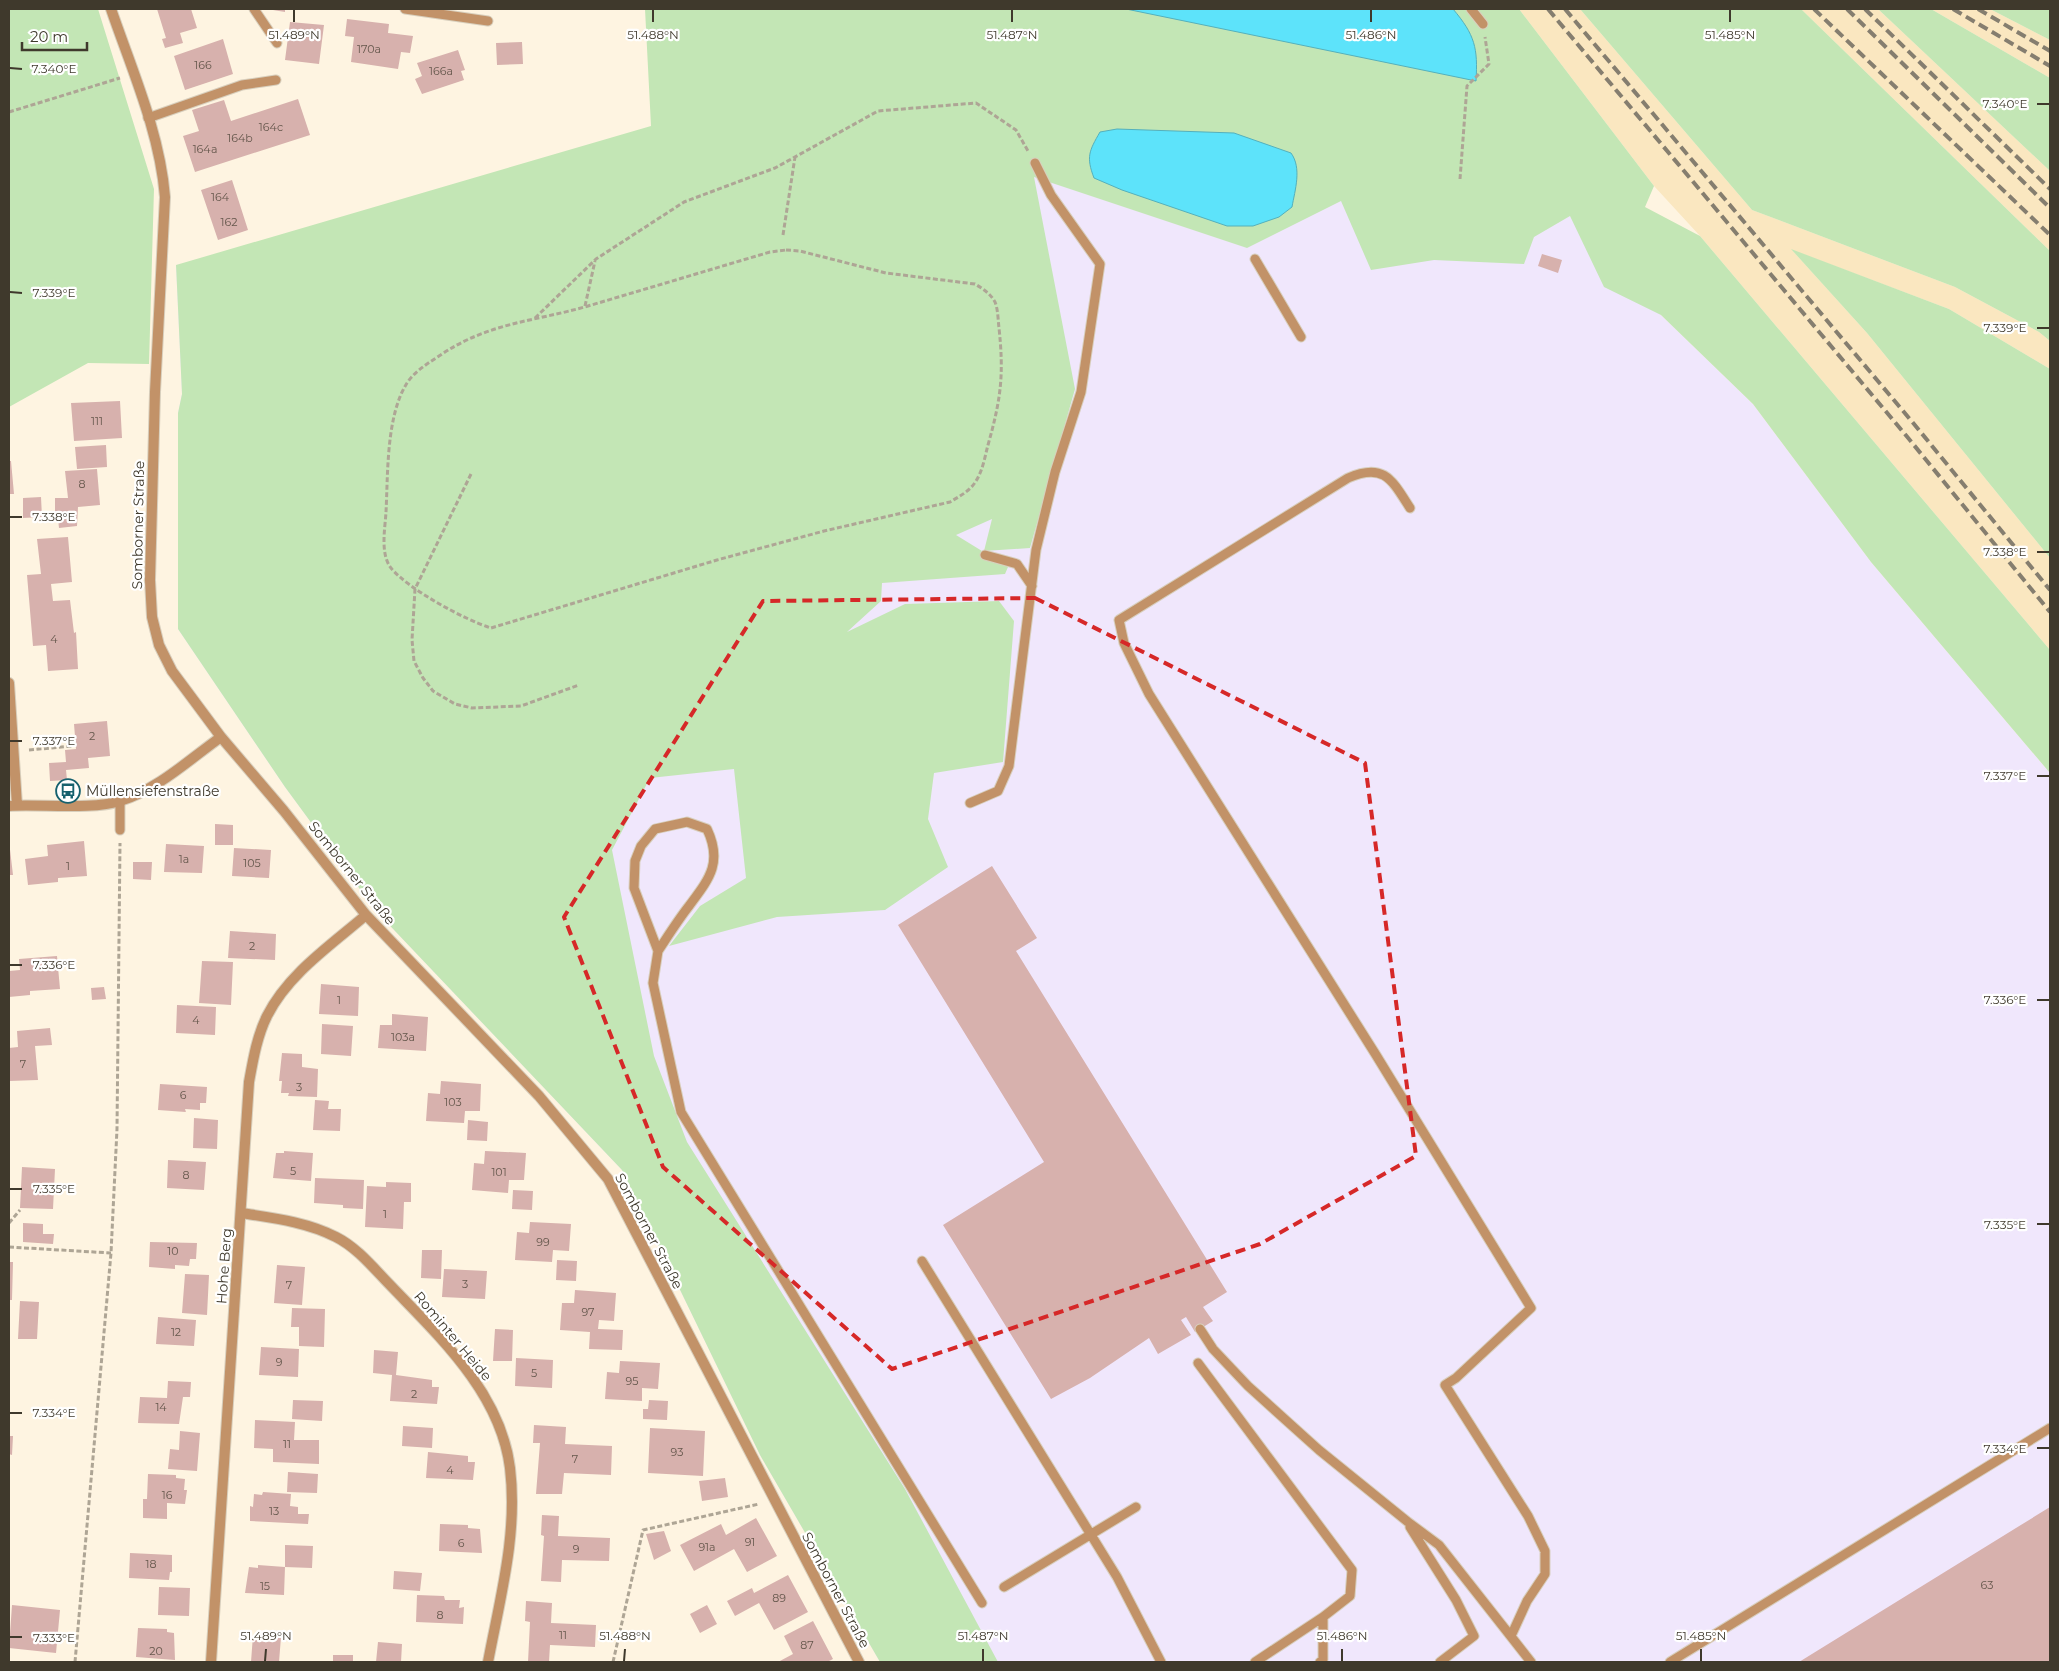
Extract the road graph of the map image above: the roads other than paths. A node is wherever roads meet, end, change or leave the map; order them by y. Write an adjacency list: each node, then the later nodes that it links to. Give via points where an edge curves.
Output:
1 (111, 9): 9 (street, Somborner Straße)
2 (254, 9): 7 (lane)
3 (405, 9): 5 (lane)
4 (1471, 9): 6 (lane)
5 (488, 21)
6 (1483, 24)
7 (277, 43)
8 (276, 80): 9 (lane, via 242,85)
9 (148, 118): 17 (street, Somborner Straße, via 163,176 165,198 155,392 152,617 159,645 172,671)
10 (1035, 163): 15 (lane, via 1051,195 1100,264 1081,392 1053,480 1036,550)
11 (1255, 259): 12 (lane)
12 (1301, 336)
13 (1410, 508): 35 (lane, via 1393,482 1378,472 1364,470 1120,620 1124,643 1149,694 1531,1308 1445,1385 1528,1516 1545,1550 1545,1574 1522,1609)
14 (985, 555): 15 (lane, via 1017,564)
15 (1032, 586): 19 (lane, via 1009,766 998,791)
16 (9, 683): 20 (street)
17 (220, 737): 18 (street, via 145,791); 22 (street, Somborner Straße, via 284,811)
18 (120, 802): 20 (street); 21 (lane)
19 (970, 803)
20 (13, 805)
21 (120, 830)
22 (366, 915): 24 (street, Hohe Berg, via 289,982 267,1016 255,1048 249,1082); 38 (street, Somborner Straße, via 539,1096 608,1179)
23 (658, 951): 23 (lane, via 634,888 635,861 641,846 655,829 687,822 707,829 713,841 715,860 706,884); 33 (lane, via 653,983 681,1112)
24 (241, 1213): 36 (street, Hohe Berg); 37 (street, Rominter Heide, via 297,1223 337,1237 362,1256 429,1325 484,1394 500,1428 510,1466 513,1504 510,1549)
25 (922, 1261): 31 (lane)
26 (1200, 1329): 30 (lane, via 1213,1349 1248,1386 1319,1450)
27 (1198, 1364): 34 (lane, via 1352,1570 1350,1596)
28 (2050, 1428): 44 (lane)
29 (1136, 1507): 31 (lane)
30 (1408, 1522): 35 (lane, via 1439,1545); 42 (lane, via 1474,1636)
31 (1091, 1534): 32 (lane); 39 (lane)
32 (1004, 1588)
33 (982, 1603)
34 (1323, 1617): 40 (lane); 41 (lane, via 1323,1660)
35 (1511, 1636): 43 (lane)
36 (211, 1662)
37 (488, 1662)
38 (859, 1662)
39 (1161, 1662)
40 (1255, 1662)
41 (1320, 1662)
42 (1440, 1662)
43 (1531, 1662)
44 (1670, 1662)

